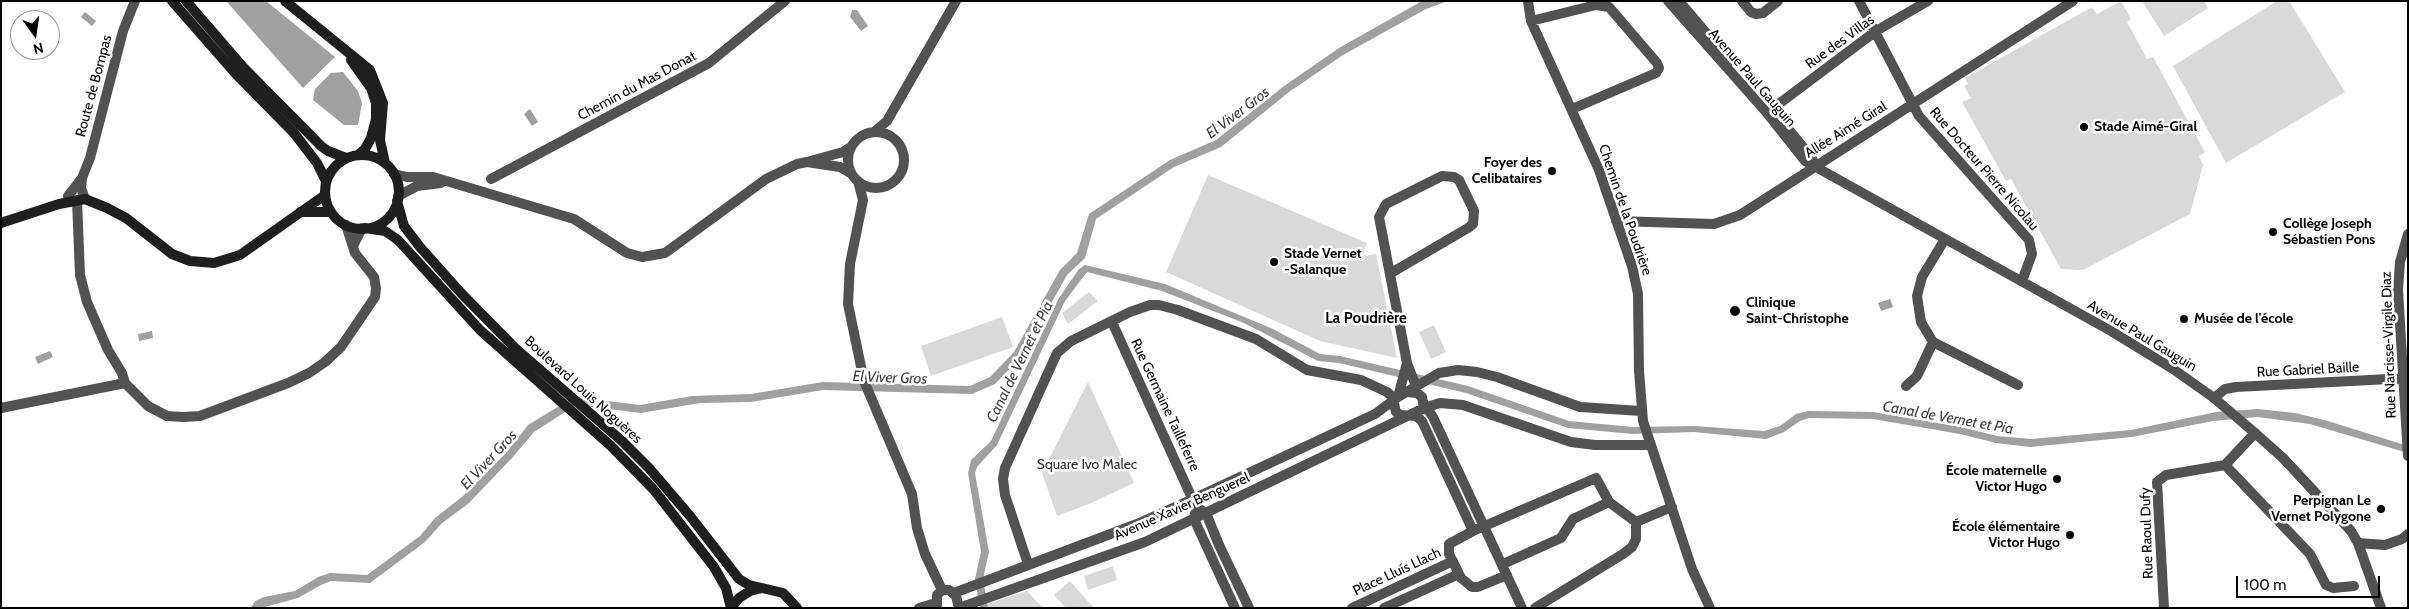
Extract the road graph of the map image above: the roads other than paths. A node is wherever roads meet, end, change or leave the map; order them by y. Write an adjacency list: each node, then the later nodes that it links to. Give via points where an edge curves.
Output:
1 (135, 1): 30 (street, Route de Bompas, via 122,31)
2 (172, 1): 33 (main road, via 236,74 294,133)
3 (186, 1): 25 (main road, via 243,67 321,146)
4 (285, 1): 16 (main road)
5 (785, 1): 32 (street, Chemin du Mas Donat, via 709,63)
6 (956, 1): 18 (street)
7 (1528, 1): 14 (street, Chemin de la Poudrière)
8 (1742, 1): 9 (street, via 1756,14 1764,13)
9 (1778, 1)
10 (1859, 1): 15 (street, Rue Docteur Pierre Nicolau)
11 (1928, 1): 15 (street, Rue des Villas)
12 (2073, 1): 17 (street, Allée Aimé Giral)
13 (1671, 2): 20 (street, Avenue Paul Gauguin); 28 (street, Avenue Paul Gauguin, via 1805,161)
14 (1531, 21): 19 (street, Chemin de la Poudrière); 19 (street, via 1596,6 1609,7 1657,63 1656,73)
15 (1876, 31): 17 (street, Rue Docteur Pierre Nicolau); 20 (street, Rue des Villas)
16 (329, 38): 24 (main road, via 363,75 376,103 371,138); 27 (main road, via 370,70 377,84 382,103 380,140)
17 (1914, 104): 28 (street, Allée Aimé Giral); 50 (street, Rue Docteur Pierre Nicolau, via 1919,116 2029,240 2032,254)
18 (894, 109): 21 (street, via 887,121); 22 (street)
19 (1572, 109): 42 (street, Chemin de la Poudrière, via 1599,170)
20 (1772, 109): 28 (street, Avenue Paul Gauguin)
21 (874, 132): 22 (street); 23 (street, via 865,134)
22 (895, 139): 35 (street, via 904,155 901,173 893,183)
23 (851, 147): 26 (street); 31 (street, via 848,156)
24 (358, 155): 25 (main road); 27 (main road)
25 (346, 158): 33 (main road)
26 (807, 162): 31 (street, via 840,167); 34 (street, via 766,179 665,253 642,257 627,253 574,219)
27 (385, 163): 29 (main road)
28 (1816, 166): 42 (street, Allée Aimé Giral, via 1740,215 1714,224); 47 (street, Avenue Paul Gauguin)
29 (394, 174): 34 (street, via 433,177); 37 (main road)
30 (82, 178): 38 (street); 38 (street, via 68,196)
31 (855, 178): 35 (street); 39 (street)
32 (491, 179)
33 (326, 181): 36 (main road)
34 (449, 182): 37 (street, via 416,186)
35 (875, 188): 39 (street)
36 (325, 194): 40 (main road); 41 (main road)
37 (398, 199): 45 (main road, via 386,219); 59 (main road, Boulevard Louis Noguères, via 404,226 420,248)
38 (77, 200): 40 (main road, via 107,208 126,218 172,254 190,261 214,263 240,255); 43 (main road); 55 (street, via 80,275 87,302)
39 (863, 200): 87 (street, via 850,264 848,304 864,381 912,494 925,554)
40 (300, 212): 41 (main road)
41 (331, 212): 44 (main road)
42 (1616, 220): 65 (street, Chemin de la Poudrière, via 1638,294)
43 (1, 224)
44 (346, 225): 45 (main road); 48 (street)
45 (364, 228): 48 (street); 59 (main road, Boulevard Louis Noguères, via 385,231 398,240 480,330)
46 (2408, 234): 54 (street, Rue Narcisse-Virgile Diaz, via 2400,262 2398,290)
47 (1945, 239): 50 (street, Avenue Paul Gauguin); 52 (street, via 1922,277 1917,296 1921,322)
48 (354, 244): 55 (street, via 355,253 374,277 374,297 341,347 309,373 217,410 182,418 166,416 148,406)
49 (1391, 273): 49 (street, via 1473,224 1474,211 1454,176 1442,176 1382,208 1379,217); 53 (street)
50 (2022, 282): 61 (street, Avenue Paul Gauguin, via 2165,364)
51 (1112, 322): 60 (street, via 1130,312 1159,305 1256,339 1307,370 1361,380); 71 (street, Rue Germaine Tailleferre); 81 (street, via 1071,341 1057,353 1005,468 1005,495)
52 (1933, 342): 56 (street); 58 (street, via 1917,376)
53 (1407, 363): 57 (street); 60 (street)
54 (2405, 378): 61 (street, Rue Gabriel Baille, via 2236,387 2225,389); 68 (street, Rue Narcisse-Virgile Diaz)
55 (125, 383): 62 (street)
56 (2018, 385)
57 (1416, 386): 60 (street, Avenue Xavier Benguerel); 65 (street, Avenue Xavier Benguerel, via 1439,373 1477,372 1580,407)
58 (1906, 386)
59 (554, 389): 86 (main road, Boulevard Louis Noguères, via 622,441 671,493 732,572 749,585); 91 (main road, Boulevard Louis Noguères, via 654,490 681,522 721,578)
60 (1398, 397): 63 (street, via 1417,393 1422,397); 64 (street, via 1396,412); 71 (street, Avenue Xavier Benguerel, via 1375,414)
61 (2214, 398): 66 (street, Avenue Paul Gauguin)
62 (1, 408)
63 (1424, 408): 64 (street, Avenue Xavier Benguerel); 67 (street, Avenue Xavier Benguerel, via 1440,403 1462,405 1570,442); 76 (street, via 1433,417)
64 (1410, 416): 73 (street, Avenue Xavier Benguerel); 77 (street, via 1422,421)
65 (1642, 416): 67 (street, Chemin de la Poudrière)
66 (2255, 433): 69 (street); 79 (street, Avenue Paul Gauguin, via 2338,515)
67 (1651, 445): 72 (street, Chemin de la Poudrière)
68 (2408, 456)
69 (2225, 465): 85 (street, via 2310,554 2326,585 2333,588); 101 (street, Rue Raoul Dufy, via 2166,476 2158,482)
70 (1609, 502): 75 (street); 76 (street, via 1596,478); 82 (street, via 1573,518 1561,538)
71 (1195, 503): 73 (street); 74 (street); 81 (street, Avenue Xavier Benguerel)
72 (1672, 508): 75 (street); 100 (street, Chemin de la Poudrière, via 1692,569)
73 (1206, 513): 74 (street, Avenue Xavier Benguerel); 95 (street)
74 (1194, 519): 90 (street, Avenue Xavier Benguerel, via 1145,542); 94 (street)
75 (1636, 522): 99 (street, via 1636,539 1632,547)
76 (1485, 526): 77 (street); 82 (street)
77 (1473, 531): 80 (street, Place Lluís Llach, via 1452,541 1449,547)
78 (2408, 534): 79 (street, via 2384,546)
79 (2358, 543): 102 (street, Avenue Paul Gauguin)
80 (1453, 561): 83 (street, Place Lluís Llach); 96 (street, Place Lluís Llach)
81 (1028, 564): 88 (street, Avenue Xavier Benguerel)
82 (1503, 564): 84 (street)
83 (1459, 574): 84 (street, via 1472,587); 97 (street, Place Lluís Llach)
84 (1507, 575): 98 (street)
85 (2354, 586)
86 (762, 588): 91 (main road, via 745,594); 92 (main road, Boulevard Louis Noguères, via 783,594)
87 (942, 590): 88 (street); 89 (street, via 937,595)
88 (958, 591): 90 (street)
89 (936, 606): 93 (street)
90 (962, 607)
91 (731, 608)
92 (797, 608)
93 (919, 608)
94 (1235, 608)
95 (1249, 608)
96 (1352, 608)
97 (1384, 608)
98 (1522, 608)
99 (1536, 608)
100 (1710, 608)
101 (2164, 608)
102 (2381, 608)

